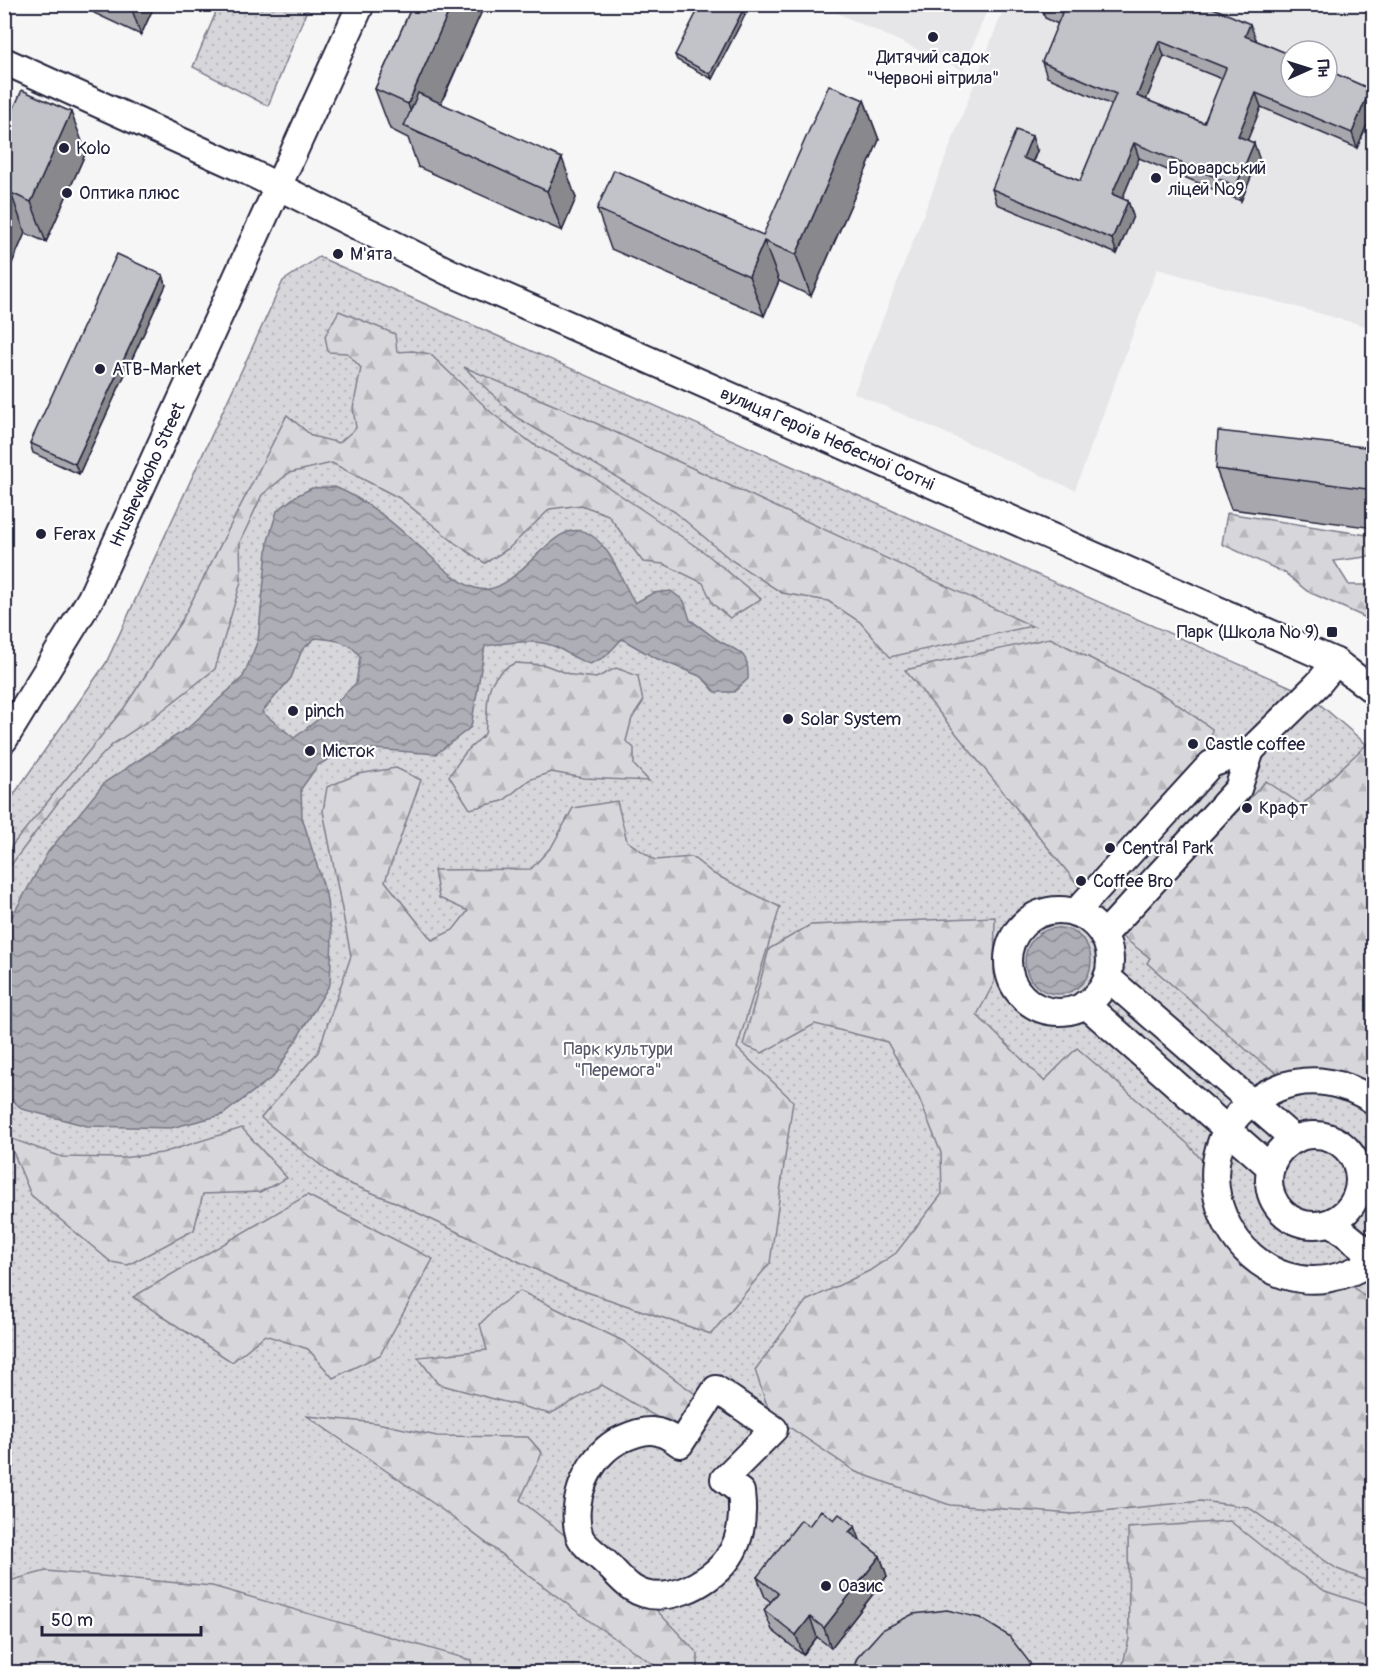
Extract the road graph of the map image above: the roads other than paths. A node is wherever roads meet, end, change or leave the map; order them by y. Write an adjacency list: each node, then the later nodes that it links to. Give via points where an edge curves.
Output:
1 (362, 4): 3 (street, Hrushevskoho Street)
2 (4, 61): 3 (street, вулиця Героїв Небесної Сотні)
3 (280, 187): 4 (street, вулиця Героїв Небесної Сотні, via 449,272); 6 (street, Hrushevskoho Street, via 91,598)
4 (1336, 662): 5 (street, вулиця Героїв Небесної Сотні); 7 (street)
5 (1374, 691)
6 (4, 740)
7 (1251, 750): 8 (street, via 1211,764); 9 (street, via 1238,789)
8 (1075, 913): 9 (street, via 1092,922); 11 (street, via 1046,912 1024,924 1011,944 1009,970 1020,993 1040,1008 1065,1011)
9 (1103, 936): 10 (street, via 1110,958)
10 (1107, 977): 11 (street, via 1101,990); 13 (street)
11 (1085, 1005): 14 (street)
12 (1374, 1101): 13 (street, via 1349,1088 1317,1082 1285,1086)
13 (1252, 1104): 14 (street); 15 (street, via 1264,1110)
14 (1228, 1131): 16 (street); 19 (street, via 1217,1159 1216,1194 1226,1227 1247,1254 1276,1273 1310,1280 1344,1276)
15 (1295, 1140): 16 (street, via 1282,1149); 17 (street, via 1326,1137 1346,1148 1358,1169)
16 (1271, 1168): 18 (street, via 1272,1193 1287,1215 1312,1225)
17 (1365, 1201): 18 (street)
18 (1331, 1222): 19 (street)
19 (1374, 1259)
20 (665, 1432): 20 (street, via 640,1431 615,1442 604,1452 582,1485 578,1513 580,1538 633,1589 655,1596 693,1588 716,1574 733,1552 742,1527 741,1492 724,1479 774,1429 716,1389 680,1444)

